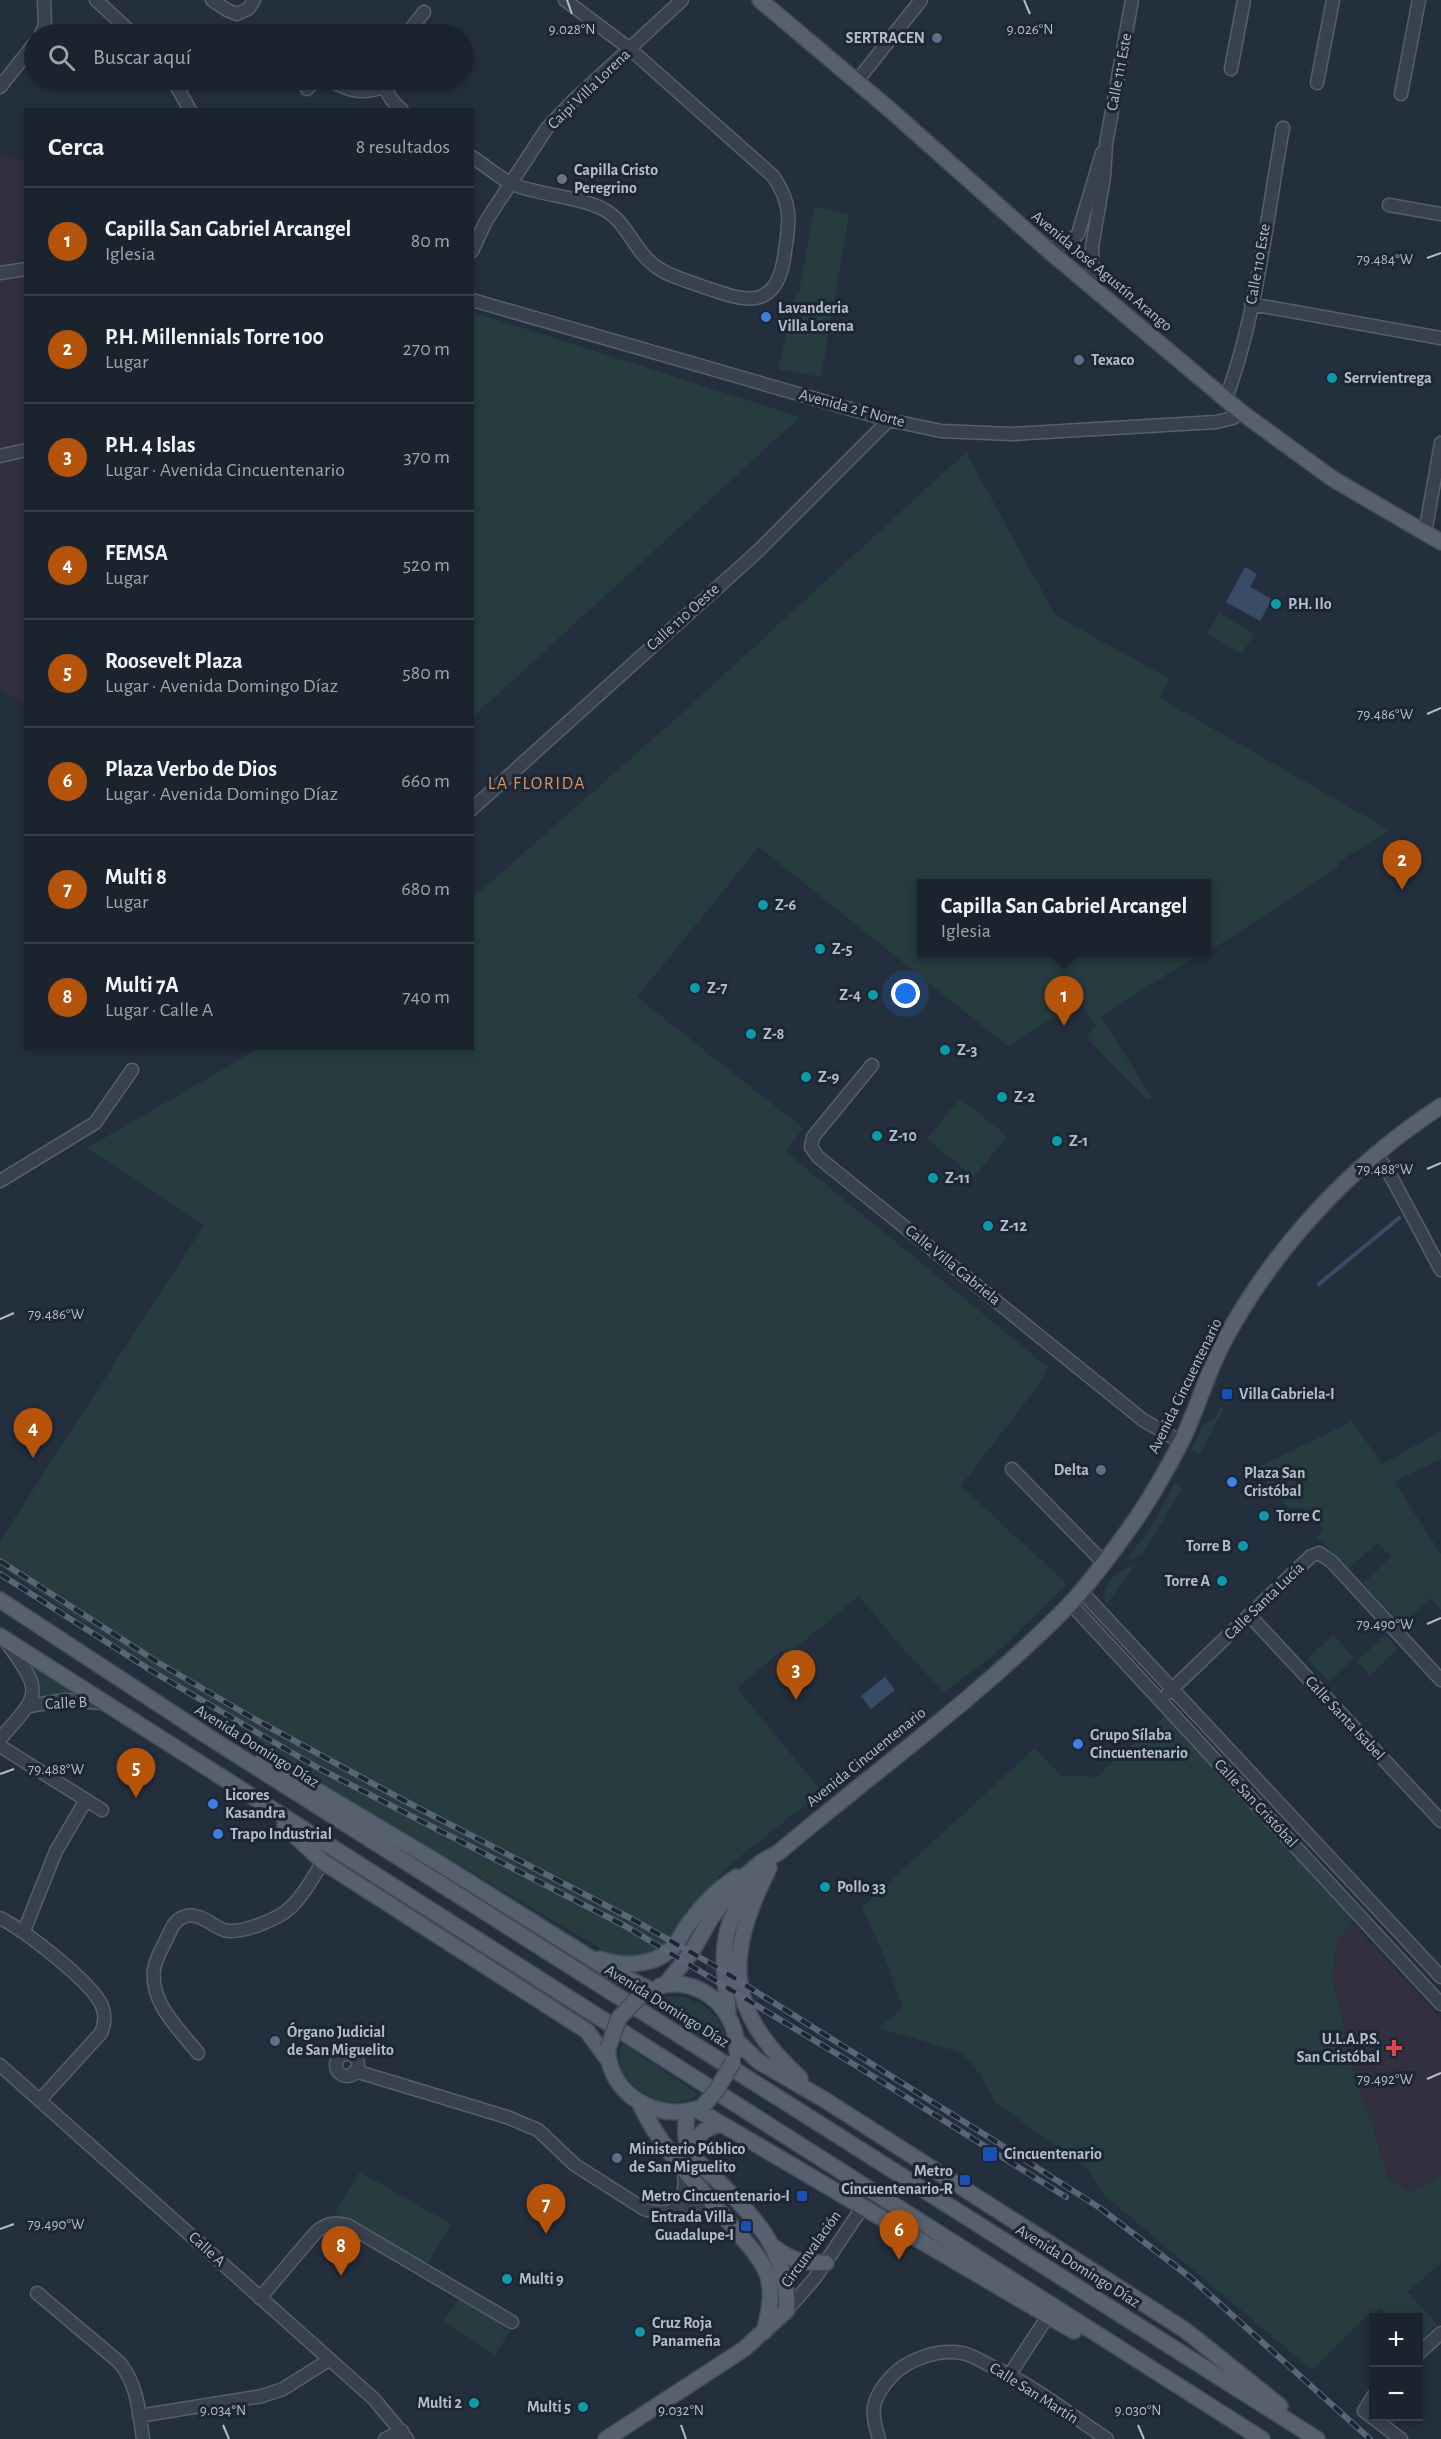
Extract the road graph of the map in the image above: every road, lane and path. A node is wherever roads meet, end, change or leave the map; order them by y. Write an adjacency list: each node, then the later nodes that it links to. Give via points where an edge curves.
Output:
1 (44, 0): 14 (street)
2 (96, 0): 15 (street)
3 (212, 0): 4 (street, via 237,14 248,9)
4 (254, 0)
5 (565, 0): 17 (street)
6 (682, 0): 17 (street, Caipi Villa Lorena)
7 (760, 0): 20 (main road, Avenida José Agustín Arango)
8 (921, 0): 20 (street)
9 (1132, 0): 31 (street, Calle 111 Este)
10 (1244, 0): 19 (street)
11 (1333, 0): 21 (street)
12 (1419, 0): 27 (street)
13 (424, 12): 16 (street)
14 (45, 24)
15 (122, 24)
16 (415, 24)
17 (630, 49): 33 (street, Caipi Villa Lorena, via 547,128); 33 (street, via 754,157 783,190 790,221 782,272 776,284 753,299 740,299 666,274 602,209)
18 (24, 57): 22 (street)
19 (1231, 69)
20 (857, 81): 37 (main road, Avenida José Agustín Arango)
21 (1317, 84)
22 (0, 87)
23 (179, 90): 28 (street)
24 (352, 90): 25 (street)
25 (372, 90)
26 (387, 90): 29 (street)
27 (1401, 94)
28 (189, 108)
29 (400, 108)
30 (1283, 128): 42 (street, Calle 110 Este)
31 (1106, 144): 37 (street, Calle 111 Este, via 1077,234); 40 (street, Calle 111 Este, via 1092,247)
32 (474, 158): 33 (street)
33 (510, 183): 36 (street, Caipi Villa Lorena)
34 (1389, 205): 35 (street)
35 (1441, 214)
36 (474, 247)
37 (1048, 250): 40 (main road, Avenida José Agustín Arango)
38 (24, 269): 39 (street)
39 (0, 273)
40 (1094, 288): 44 (main road, Avenida José Agustín Arango)
41 (474, 301): 46 (street, Avenida 2 F Norte)
42 (1251, 304): 43 (street); 44 (street, Calle 110 Este)
43 (1441, 338)
44 (1226, 398): 45 (main road, Avenida José Agustín Arango)
45 (1241, 412): 46 (street, Avenida 2 F Norte, via 1216,422 1012,434 941,431); 50 (main road, Avenida José Agustín Arango, via 1333,479)
46 (889, 420): 52 (street, Calle 110 Oeste, via 757,552)
47 (1441, 443): 50 (street)
48 (24, 450): 49 (street)
49 (0, 456)
50 (1425, 533): 51 (main road, Avenida José Agustín Arango)
51 (1441, 542)
52 (474, 807)
53 (872, 1065): 59 (street, Calle Villa Gabriela, via 813,1137 811,1148 818,1157 1143,1420)
54 (132, 1070): 57 (street, via 95,1123)
55 (1441, 1106): 56 (main road, Avenida Cincuentenario)
56 (1375, 1153): 58 (street); 59 (main road, Avenida Cincuentenario, via 1311,1217 1264,1276 1224,1340)
57 (0, 1181)
58 (1441, 1270)
59 (1181, 1442): 61 (main road, Avenida Cincuentenario, via 1131,1527)
60 (1012, 1469): 61 (street)
61 (1103, 1562): 62 (main road, Avenida Cincuentenario)
62 (1081, 1591): 64 (main road, Avenida Cincuentenario); 68 (street, Calle San Cristóbal)
63 (0, 1600): 73 (main road, Avenida Domingo Díaz)
64 (1070, 1603): 69 (street, Calle San Cristóbal); 80 (main road, Avenida Cincuentenario, via 979,1687)
65 (1249, 1614): 67 (street, Calle Santa Lucía, via 1319,1553 1332,1562); 68 (street, Calle Santa Lucía); 78 (street, Calle Santa Isabel)
66 (2, 1637): 70 (main road); 71 (street, Calle B, via 32,1681)
67 (1441, 1680)
68 (1173, 1688): 69 (street, Calle Santa Lucía); 84 (street, Calle San Cristóbal)
69 (1161, 1700): 87 (street, Calle San Cristóbal)
70 (103, 1703): 71 (street, Calle B, via 66,1700); 76 (main road)
71 (29, 1706): 72 (street, Calle B)
72 (0, 1739)
73 (215, 1741): 83 (main road, via 286,1772); 127 (main road, Avenida Domingo Díaz)
74 (0, 1746): 75 (street)
75 (86, 1800): 77 (street); 82 (street, via 56,1851)
76 (258, 1802): 79 (main road); 126 (main road)
77 (102, 1810)
78 (1441, 1821)
79 (323, 1862): 90 (street, via 291,1908 250,1928 227,1931 195,1916 174,1923 156,1962 156,1990 162,2007); 91 (main road, via 586,2031)
80 (766, 1864): 83 (main road, via 717,1890 671,1949 650,1960 629,1965); 85 (main road, Avenida Cincuentenario, via 727,1896 691,1953); 88 (main road, Avenida Cincuentenario, via 728,1922 724,1967); 95 (main road, via 743,1932 739,1964 743,1997 764,2041)
81 (0, 1918): 82 (street)
82 (24, 1931): 94 (street, via 93,1991 105,2016 100,2033)
83 (581, 1952): 86 (main road)
84 (1441, 1977)
85 (665, 1984): 86 (main road); 88 (main road, via 700,1990)
86 (645, 1992): 91 (main road, bridge, via 618,2018)
87 (1441, 2004)
88 (728, 2013): 89 (main road)
89 (737, 2041): 95 (main road, via 758,2061); 97 (main road, bridge, via 733,2062 716,2091)
90 (198, 2053)
91 (608, 2054): 96 (main road, via 617,2080)
92 (0, 2066): 94 (street, Calle A)
93 (355, 2071): 101 (street, via 538,2130 575,2165 644,2209 664,2212)
94 (40, 2100): 107 (street, Calle A)
95 (825, 2100): 127 (main road, via 1185,2331)
96 (639, 2102): 97 (main road, via 666,2112); 100 (main road, Circunvalación, via 647,2120)
97 (696, 2109): 98 (main road); 99 (main road, Circunvalación, via 686,2140)
98 (722, 2124): 99 (main road, via 700,2133); 103 (main road)
99 (695, 2158): 104 (main road, Circunvalación, via 743,2205)
100 (683, 2170): 101 (street); 102 (main road, Circunvalación)
101 (682, 2205): 102 (street)
102 (716, 2208): 111 (main road, Circunvalación, via 767,2274 770,2306)
103 (862, 2208): 105 (street, Circunvalación); 109 (main road)
104 (774, 2248): 105 (main road, via 802,2263); 108 (main road, Circunvalación, via 785,2274)
105 (826, 2263): 108 (street, Circunvalación)
106 (37, 2293): 118 (street, via 120,2363 134,2386)
107 (260, 2298): 110 (street, via 316,2232 334,2222 347,2225); 114 (street, Calle A)
108 (787, 2310): 111 (main road, Circunvalación)
109 (1048, 2316): 115 (street); 126 (main road)
110 (512, 2322)
111 (764, 2332): 123 (main road, Circunvalación, via 697,2381)
112 (1441, 2333): 113 (street)
113 (1423, 2350)
114 (329, 2360): 118 (street, via 283,2389 262,2396); 120 (street, Calle A, via 374,2399)
115 (1010, 2374): 124 (street, Calle San Martín, via 963,2353 938,2352 913,2361 893,2374 878,2392 872,2418); 125 (street, Calle San Martín)
116 (1369, 2403): 117 (street, via 1364,2411)
117 (1369, 2415)
118 (140, 2416): 121 (street)
119 (1377, 2421): 128 (street)
120 (405, 2435): 122 (street)
121 (143, 2439)
122 (385, 2439)
123 (606, 2439)
124 (879, 2439)
125 (1107, 2439)
126 (1262, 2439)
127 (1318, 2439)
128 (1401, 2439)

